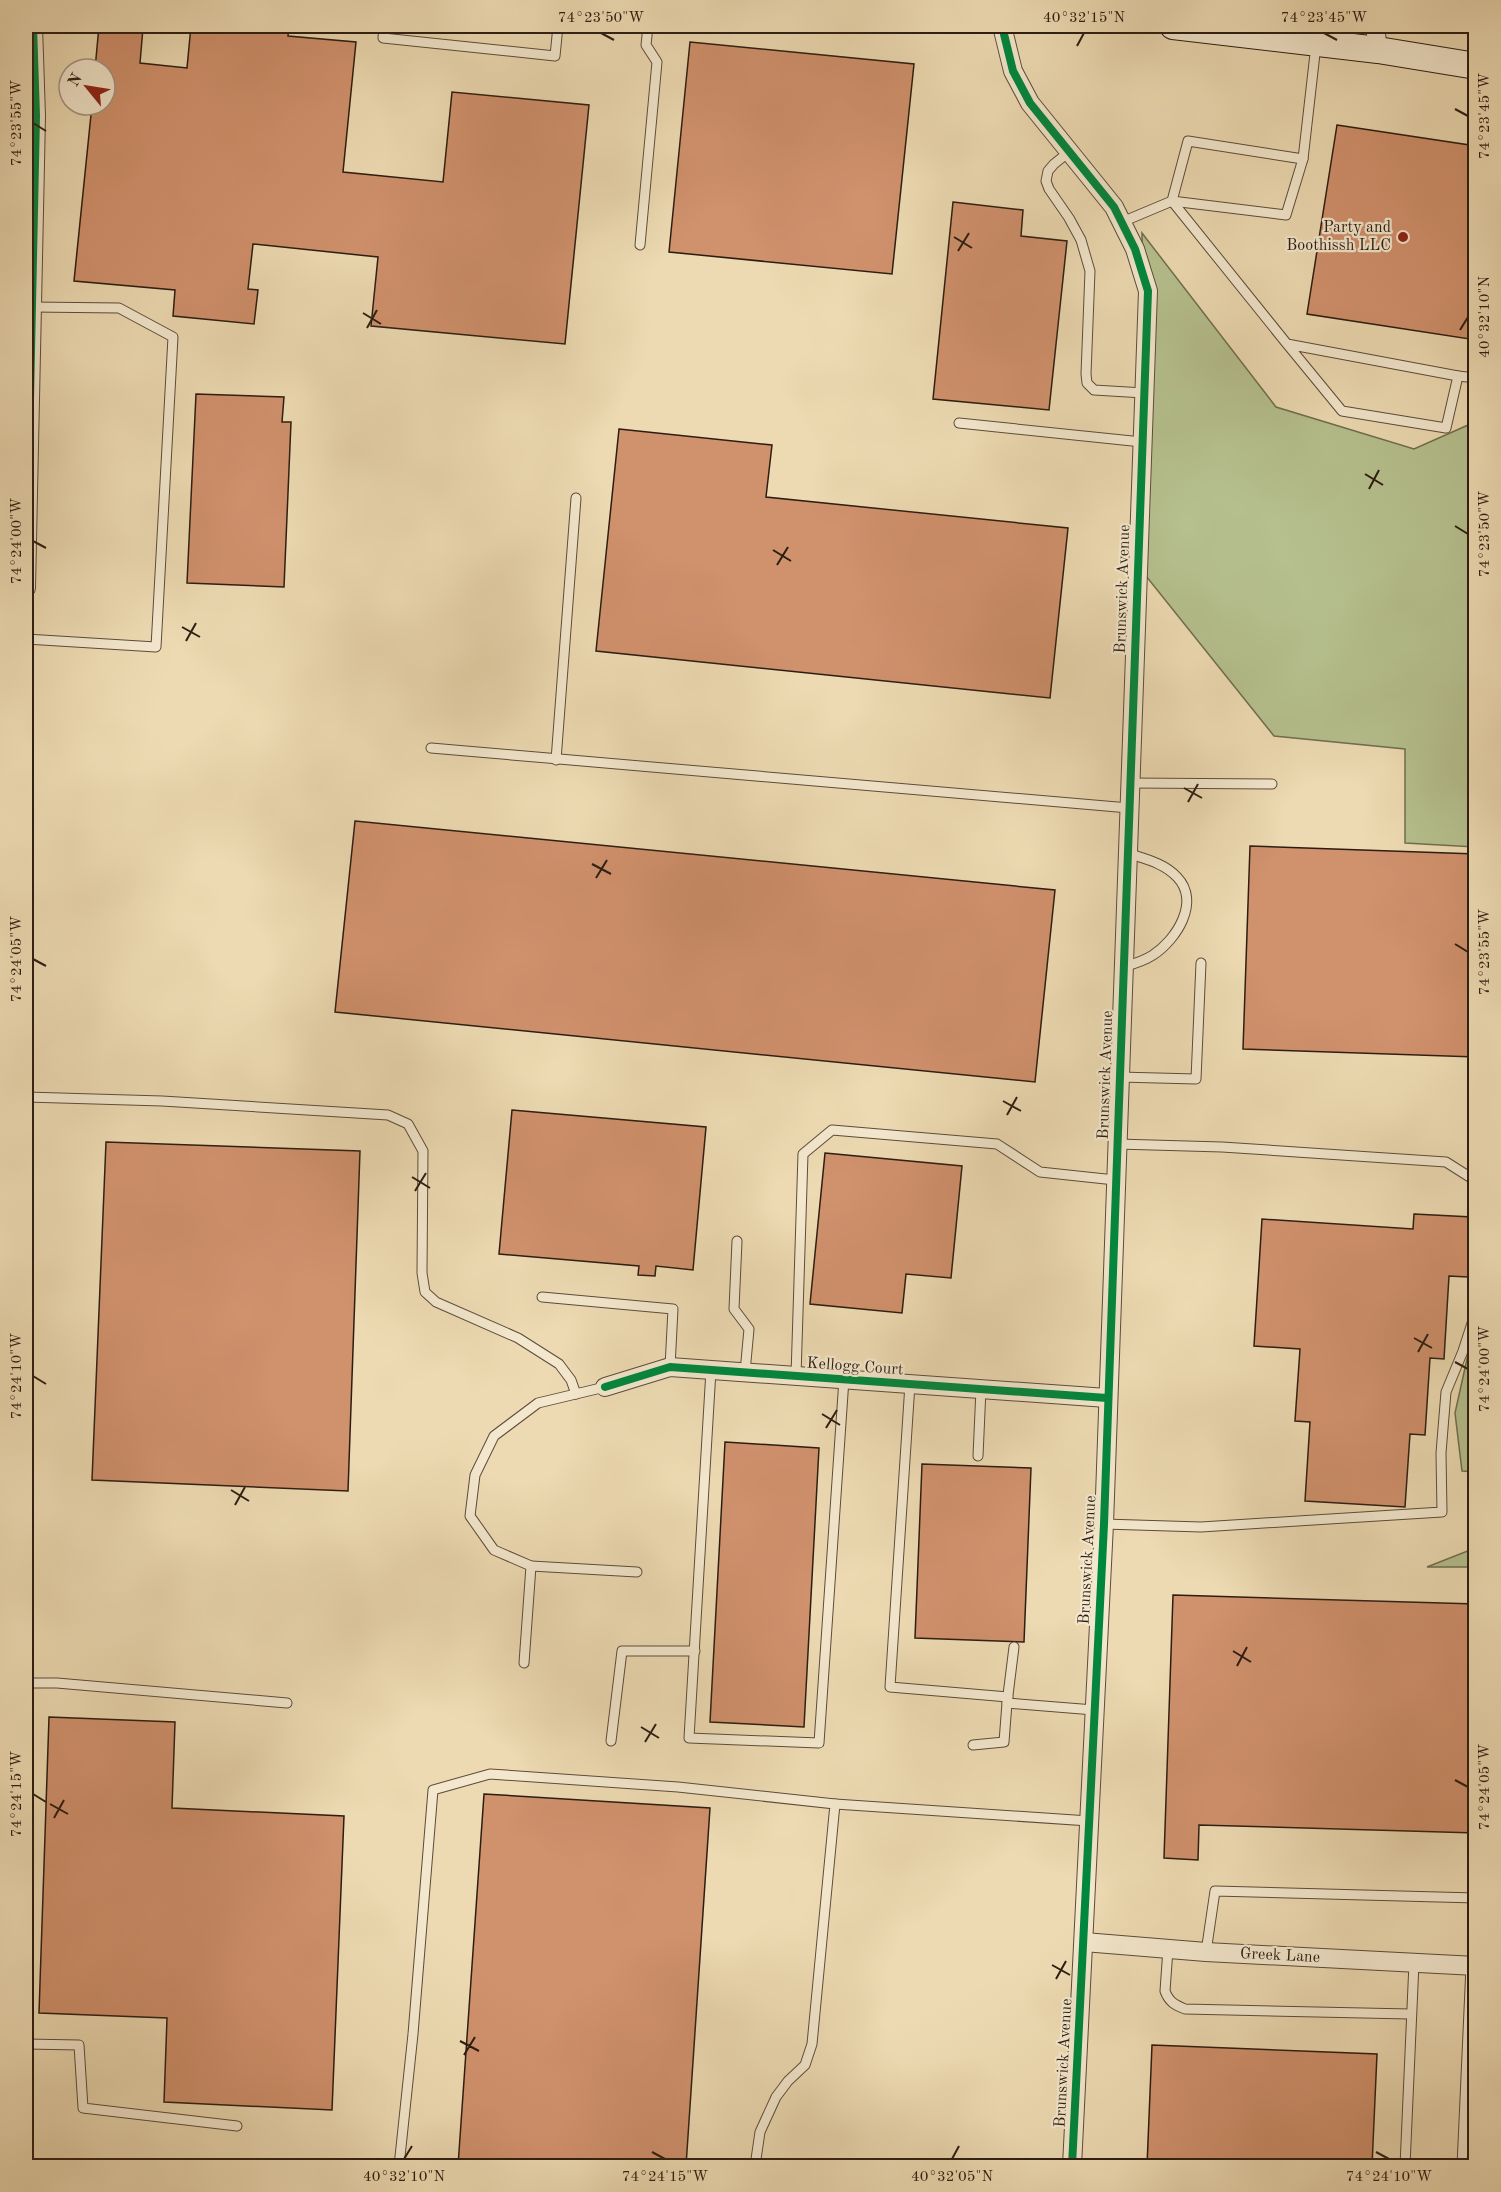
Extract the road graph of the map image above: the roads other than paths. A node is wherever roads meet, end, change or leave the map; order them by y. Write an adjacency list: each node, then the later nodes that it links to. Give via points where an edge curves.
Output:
1 (33, 26): 10 (street)
2 (384, 26): 3 (lane, via 383,38 555,56)
3 (558, 26)
4 (648, 26): 16 (lane, via 646,45 657,62)
5 (1002, 26): 12 (street, Brunswick Avenue, via 1013,71 1030,103)
6 (1173, 26): 8 (street)
7 (1377, 38): 8 (street); 9 (street)
8 (1316, 42): 13 (lane)
9 (1476, 66)
10 (30, 88): 11 (street)
11 (31, 145): 17 (street)
12 (1069, 152): 15 (street, Brunswick Avenue); 21 (lane, via 1048,171 1046,181 1081,240 1090,272 1087,382 1094,390)
13 (1303, 159): 14 (lane, via 1286,215); 14 (lane, via 1188,141)
14 (1172, 201): 15 (lane); 18 (lane)
15 (1122, 222): 21 (street, Brunswick Avenue, via 1148,291)
16 (640, 245)
17 (32, 307): 25 (street); 27 (lane, via 119,308 173,337 156,647)
18 (1287, 344): 19 (lane); 19 (lane, via 1342,411 1446,428)
19 (1458, 376): 20 (lane)
20 (1476, 378)
21 (1144, 393): 23 (street, Brunswick Avenue)
22 (958, 423): 23 (lane)
23 (1142, 442): 30 (street, Brunswick Avenue)
24 (576, 498): 29 (lane)
25 (26, 520): 26 (street)
26 (26, 588)
27 (26, 639)
28 (431, 748): 29 (lane)
29 (556, 760): 32 (lane)
30 (1130, 783): 31 (lane); 32 (street, Brunswick Avenue)
31 (1272, 784)
32 (1129, 808): 33 (street, Brunswick Avenue)
33 (1127, 854): 35 (street, Brunswick Avenue); 35 (lane, via 1164,866 1178,878 1186,905 1175,935 1164,947 1147,959)
34 (1201, 963): 36 (lane, via 1196,1079)
35 (1123, 967): 36 (street, Brunswick Avenue)
36 (1119, 1077): 38 (street, Brunswick Avenue)
37 (26, 1097): 52 (lane, via 388,1115 408,1124 423,1151 425,1292 436,1302 518,1338 560,1364)
38 (1117, 1144): 39 (street, Brunswick Avenue); 40 (lane, via 1446,1162)
39 (1115, 1180): 47 (lane, via 1040,1172 997,1144 832,1130 803,1154); 53 (street, Brunswick Avenue)
40 (1476, 1180)
41 (737, 1241): 46 (lane, via 734,1309 748,1329)
42 (542, 1297): 44 (lane, via 674,1309)
43 (1476, 1311): 55 (lane, via 1446,1392 1442,1512 1201,1527)
44 (670, 1367): 45 (street, Kellogg Court); 50 (street, Kellogg Court)
45 (711, 1370): 46 (street, Kellogg Court); 59 (lane)
46 (745, 1372): 47 (street, Kellogg Court)
47 (796, 1376): 48 (street, Kellogg Court)
48 (844, 1379): 49 (street, Kellogg Court); 59 (lane, via 819,1743 689,1738)
49 (910, 1384): 51 (street, Kellogg Court); 62 (lane, via 890,1686)
50 (605, 1387): 52 (lane)
51 (981, 1389): 53 (street, Kellogg Court); 54 (lane)
52 (576, 1394): 56 (lane, via 538,1403 494,1436 475,1475 470,1516 494,1550)
53 (1107, 1398): 55 (street, Brunswick Avenue)
54 (978, 1456)
55 (1104, 1524): 64 (street, Brunswick Avenue)
56 (531, 1566): 57 (lane); 60 (lane)
57 (637, 1572)
58 (1014, 1647): 62 (lane)
59 (694, 1651): 65 (lane, via 622,1651)
60 (524, 1663)
61 (26, 1683): 63 (lane)
62 (1007, 1700): 64 (lane); 66 (lane, via 1004,1742)
63 (287, 1703)
64 (1094, 1710): 68 (street, Brunswick Avenue)
65 (610, 1741)
66 (973, 1745)
67 (835, 1804): 68 (lane); 78 (lane, via 678,1787 490,1774 433,1790); 79 (lane, via 812,2044 805,2065 776,2097 760,2132)
68 (1089, 1821): 70 (street, Brunswick Avenue)
69 (1476, 1898): 72 (lane, via 1215,1891)
70 (1084, 1942): 71 (street, Greek Lane); 80 (street, Brunswick Avenue)
71 (1168, 1948): 72 (street, Greek Lane); 75 (lane, via 1165,1991 1174,2005 1185,2009)
72 (1206, 1952): 73 (street, Greek Lane)
73 (1413, 1963): 74 (street, Greek Lane); 75 (lane)
74 (1473, 1966): 82 (lane)
75 (1410, 2014): 81 (lane)
76 (26, 2044): 77 (lane, via 79,2045 84,2108)
77 (237, 2126)
78 (399, 2166)
79 (755, 2166)
80 (1072, 2166)
81 (1404, 2166)
82 (1462, 2166)

